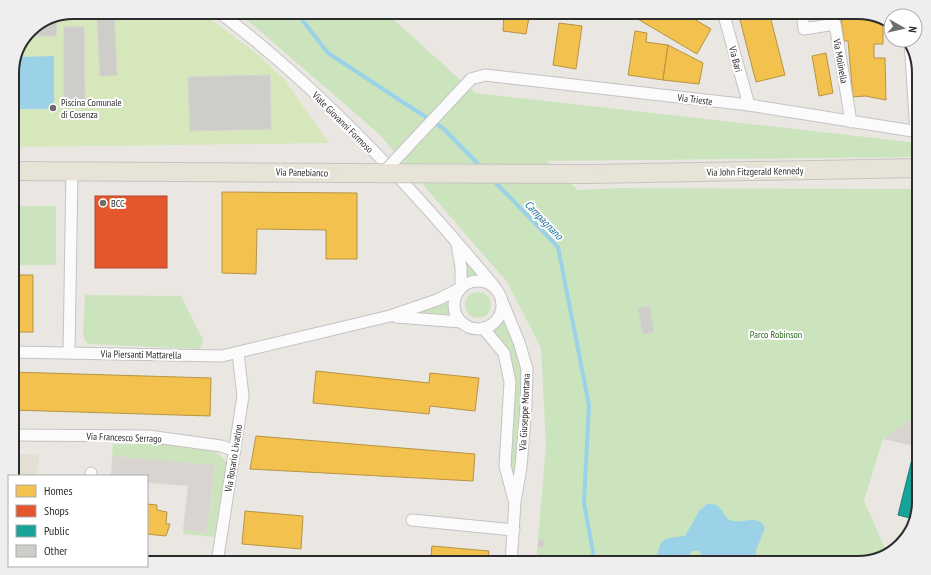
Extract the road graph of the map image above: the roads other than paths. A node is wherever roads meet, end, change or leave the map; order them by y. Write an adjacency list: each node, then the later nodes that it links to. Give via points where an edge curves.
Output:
1 (228, 19): 12 (street, Viale Giovanni Formoso, via 254,38 342,118)
2 (725, 19): 4 (street, Via Bari)
3 (803, 19): 5 (street, Via Molinella, via 804,29 835,24)
4 (748, 105): 5 (street, Via Trieste); 10 (street, Via Trieste, bridge, via 485,75 471,79)
5 (851, 122): 6 (street, Via Trieste)
6 (912, 131)
7 (912, 168): 11 (main road, Via John Fitzgerald Kennedy)
8 (19, 171): 9 (main road, Via Panebianco)
9 (72, 171): 10 (main road, Via Panebianco, bridge); 20 (street)
10 (383, 173): 11 (main road, Via Panebianco, bridge)
11 (592, 174)
12 (457, 242): 13 (street, Viale Giovanni Formoso); 14 (street, via 461,267)
13 (494, 286): 14 (street, via 488,282 474,281); 15 (street)
14 (460, 288): 16 (street, Via Piersanti Mattarella, via 437,300); 17 (street, via 454,302 454,310)
15 (502, 301): 18 (street, via 500,315 490,326); 24 (street, Via Giuseppe Montana, via 519,342 526,369 522,459)
16 (390, 316): 17 (street, Via Piersanti Mattarella); 21 (street, Via Piersanti Mattarella)
17 (461, 322): 18 (street, via 467,326)
18 (483, 328): 24 (street, Via Giuseppe Montana, via 504,353 510,382 505,466)
19 (19, 352): 20 (street, Via Piersanti Mattarella)
20 (70, 352): 21 (street, Via Piersanti Mattarella, via 222,356)
21 (238, 352): 23 (street, Via Rosario Livatino, via 243,396)
22 (19, 436): 23 (street, Via Francesco Serrago, via 148,436 221,446)
23 (235, 451): 27 (street, Via Rosario Livatino)
24 (515, 502): 26 (street, Via Giuseppe Montana)
25 (412, 520): 26 (street)
26 (514, 530): 28 (street, Via Giuseppe Montana)
27 (218, 556)
28 (512, 556)

